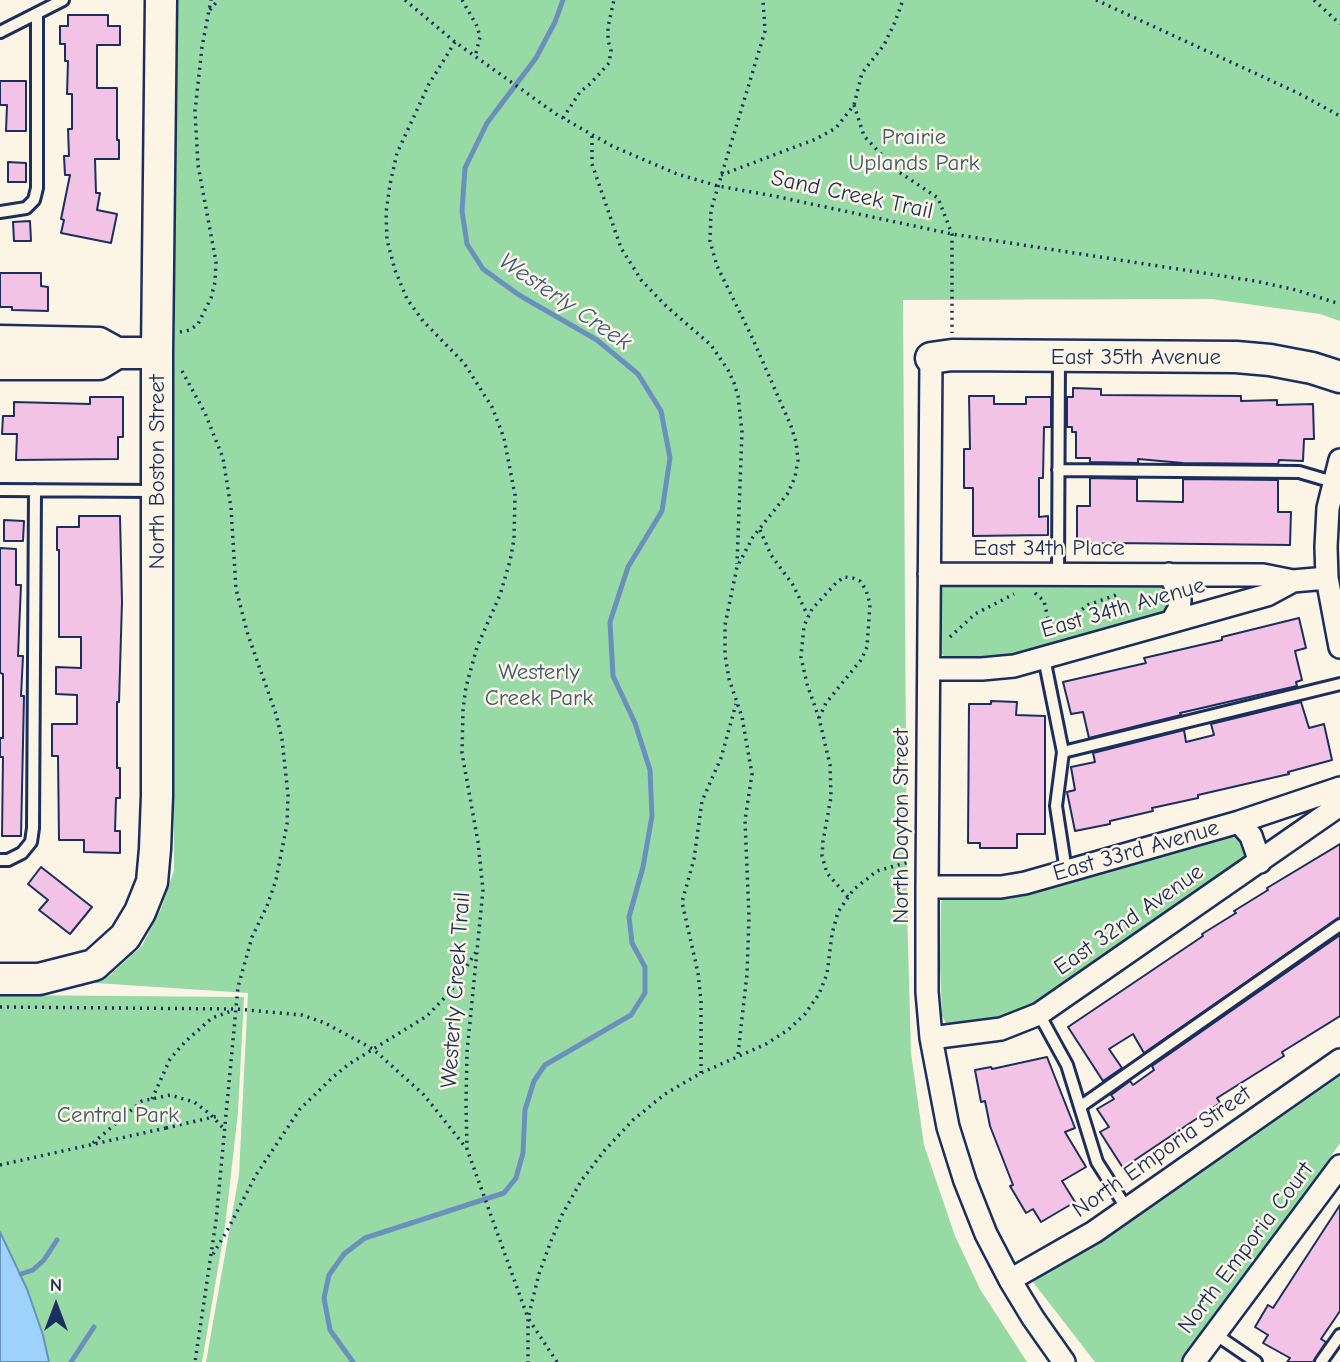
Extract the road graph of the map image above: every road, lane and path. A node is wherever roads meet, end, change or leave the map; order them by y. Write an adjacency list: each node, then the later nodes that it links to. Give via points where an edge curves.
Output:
1 (63, 0): 13 (lane)
2 (161, 0): 31 (street, North Boston Street)
3 (211, 0): 12 (path)
4 (218, 0): 12 (path)
5 (405, 0): 16 (path, Sand Creek Trail)
6 (462, 0): 17 (path, via 480,37)
7 (614, 0): 20 (path, via 608,63)
8 (763, 0): 22 (path, via 765,31)
9 (903, 0): 18 (path, via 884,45 862,72)
10 (1096, 0): 19 (path)
11 (1314, 0): 14 (path)
12 (208, 12): 27 (path, via 196,140 213,237 215,282 198,324)
13 (37, 15): 15 (lane); 24 (lane, via 37,188 26,208)
14 (1340, 24)
15 (0, 32)
16 (455, 42): 17 (path, Sand Creek Trail); 71 (path, Westerly Creek Trail, via 429,84 397,153 386,212 387,240 407,299 464,363 492,407 504,438 515,495 510,561 477,647 463,709 462,753 482,890)
17 (475, 57): 20 (path, Sand Creek Trail)
18 (854, 105): 22 (path, via 836,128 816,139); 25 (path, via 864,136 896,170 938,198)
19 (1340, 116)
20 (563, 118): 21 (path, Sand Creek Trail)
21 (592, 136): 23 (path, Sand Creek Trail, via 644,161); 43 (path, via 592,164 621,248 642,281 711,345 734,383 742,432)
22 (721, 175): 23 (path)
23 (718, 186): 25 (path, Sand Creek Trail); 42 (path, via 710,241 717,266 796,442 795,477)
24 (0, 212)
25 (952, 234): 26 (path, Sand Creek Trail, via 1255,281); 29 (path)
26 (1340, 304)
27 (182, 332)
28 (0, 341): 30 (street, via 99,342)
29 (941, 348): 32 (street, East 35th Avenue, via 952,355); 44 (street, North Dayton Street)
30 (117, 353): 31 (street); 33 (street, via 99,364)
31 (157, 353): 41 (street, North Boston Street)
32 (1059, 356): 35 (street, East 35th Avenue, via 1236,357 1312,368); 37 (lane)
33 (0, 365)
34 (182, 374): 74 (path, via 205,413 223,458 236,589 276,714 286,768 282,852 243,965)
35 (1340, 377)
36 (1340, 460): 38 (street)
37 (1058, 470): 38 (lane, via 1299,472); 45 (lane)
38 (1333, 482): 47 (street)
39 (0, 490): 40 (lane)
40 (35, 490): 41 (lane); 64 (lane, via 32,842 22,853)
41 (158, 491): 72 (street, North Boston Street, via 152,882 125,937 94,965 38,979)
42 (760, 528): 43 (path); 52 (path)
43 (737, 566): 59 (path, via 725,625 725,655)
44 (929, 574): 45 (street, East 34th Place); 57 (street, North Dayton Street)
45 (1058, 574): 46 (street, East 34th Place)
46 (1168, 574): 48 (street, East 34th Place, via 1264,575); 53 (street, via 1180,600)
47 (1327, 578): 48 (street, East 34th Avenue); 55 (street)
48 (1293, 581): 53 (street, East 34th Avenue, via 1267,595)
49 (1023, 592): 54 (path, via 987,607)
50 (1030, 592): 51 (path, via 1041,597 1048,619 1058,624)
51 (1120, 593)
52 (808, 616): 60 (path, via 801,657); 60 (path, via 823,595 844,578 860,581 866,590 870,604 867,647)
53 (1172, 621): 56 (street, East 34th Avenue)
54 (950, 637)
55 (1340, 647)
56 (1044, 658): 57 (street, East 34th Avenue, via 1014,666); 61 (lane)
57 (929, 669): 65 (street, North Dayton Street)
58 (1340, 684): 61 (lane)
59 (737, 701): 78 (path, via 752,774 745,820 747,974); 80 (path, via 721,758 702,802 682,902 698,973)
60 (819, 718): 69 (path, via 831,780 822,856 827,873)
61 (1063, 752): 67 (lane, via 1056,806)
62 (1334, 796): 63 (street, East 33rd Avenue); 66 (street, East 32nd Avenue, via 1315,823)
63 (1239, 822): 66 (street, via 1251,836); 67 (street, East 33rd Avenue)
64 (0, 860)
65 (927, 861): 68 (street, North Dayton Street); 69 (path, via 877,871)
66 (1260, 862): 75 (street, East 32nd Avenue)
67 (1066, 871): 68 (street, East 33rd Avenue, via 1001,887)
68 (927, 887): 76 (street, North Dayton Street)
69 (848, 897): 78 (path, via 832,934 827,974 805,1014 766,1044)
70 (1340, 925): 82 (lane)
71 (477, 950): 77 (path, via 439,1004 413,1026); 86 (path, Westerly Creek Trail, via 467,1052)
72 (0, 979)
73 (0, 1007): 74 (path)
74 (236, 1009): 77 (path, via 302,1015); 81 (path, via 212,1018 186,1041 170,1059); 84 (path)
75 (1039, 1014): 76 (street, East 32nd Avenue, via 1001,1029); 82 (lane, via 1067,1065)
76 (931, 1038): 91 (street, North Dayton Street, via 948,1127 965,1181)
77 (373, 1049): 86 (path, via 424,1095); 90 (path, via 333,1077 300,1109 256,1175)
78 (738, 1054): 80 (path)
79 (1340, 1060): 89 (street, North Emporia Street)
80 (701, 1073): 92 (path, via 633,1120 581,1181 551,1241)
81 (152, 1099): 84 (path, via 170,1095 194,1102); 85 (path, via 142,1101)
82 (1080, 1107): 89 (lane, via 1097,1163)
83 (218, 1116): 85 (path, bridge)
84 (226, 1131): 90 (path)
85 (91, 1145): 87 (path)
86 (467, 1149): 92 (path, Westerly Creek Trail)
87 (0, 1165)
88 (1340, 1166): 93 (street, North Emporia Court)
89 (1127, 1209): 91 (street, North Emporia Street)
90 (212, 1256): 95 (path)
91 (1010, 1280): 98 (street, North Dayton Street)
92 (528, 1318): 96 (path, Westerly Creek Trail); 97 (path)
93 (1215, 1334): 99 (street, North Emporia Court); 100 (lane)
94 (1340, 1335): 101 (lane)
95 (195, 1362)
96 (528, 1362)
97 (557, 1362)
98 (1065, 1362)
99 (1194, 1362)
100 (1256, 1362)
101 (1321, 1362)

